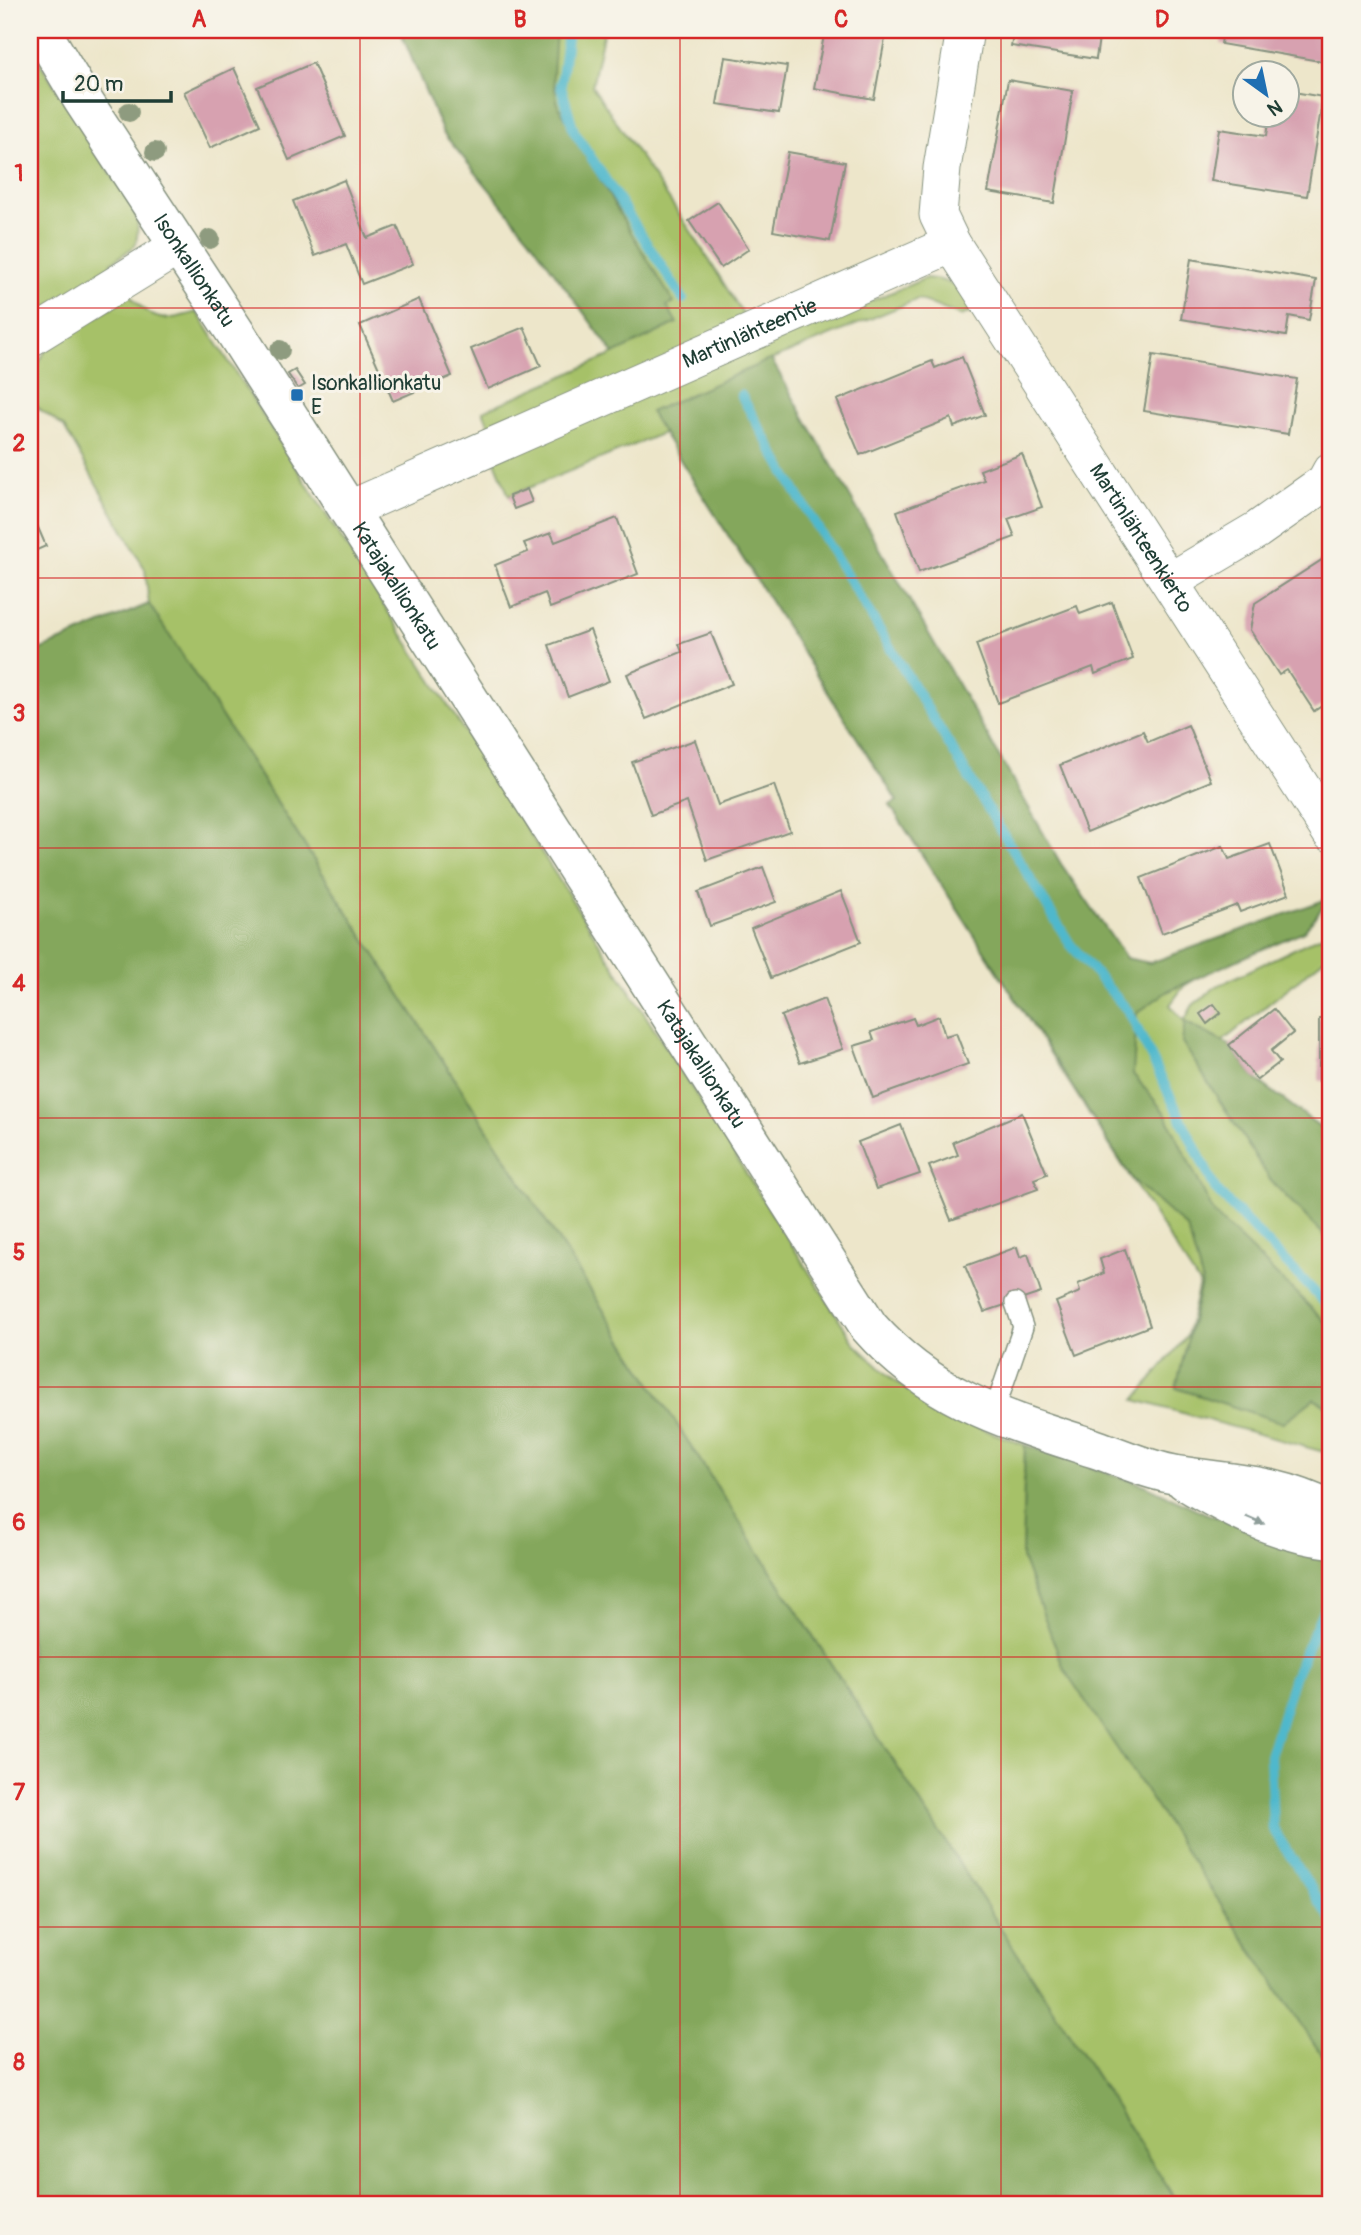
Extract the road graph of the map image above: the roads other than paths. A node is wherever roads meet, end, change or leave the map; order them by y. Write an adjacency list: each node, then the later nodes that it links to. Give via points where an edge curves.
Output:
1 (41, 30): 4 (street, Isonkallionkatu)
2 (965, 30): 3 (street, via 938,215)
3 (952, 244): 7 (street, Martinlähteentie); 8 (street, Martinlähteenkierto)
4 (179, 246): 5 (street); 7 (street, Isonkallionkatu)
5 (30, 338)
6 (1331, 471): 8 (street, via 1325,482 1257,530)
7 (348, 510): 11 (street, Katajakallionkatu, via 869,1327 932,1384)
8 (1171, 581): 9 (street, Martinlähteenkierto)
9 (1331, 833)
10 (1015, 1303): 11 (lane, via 1024,1327)
11 (993, 1415): 12 (street, Katajakallionkatu)
12 (1174, 1475): 13 (street, Katajakallionkatu, via 1247,1482 1285,1491); 14 (street, Katajakallionkatu, one-way to 14, via 1237,1513 1273,1528)
13 (1331, 1511)
14 (1331, 1539)

